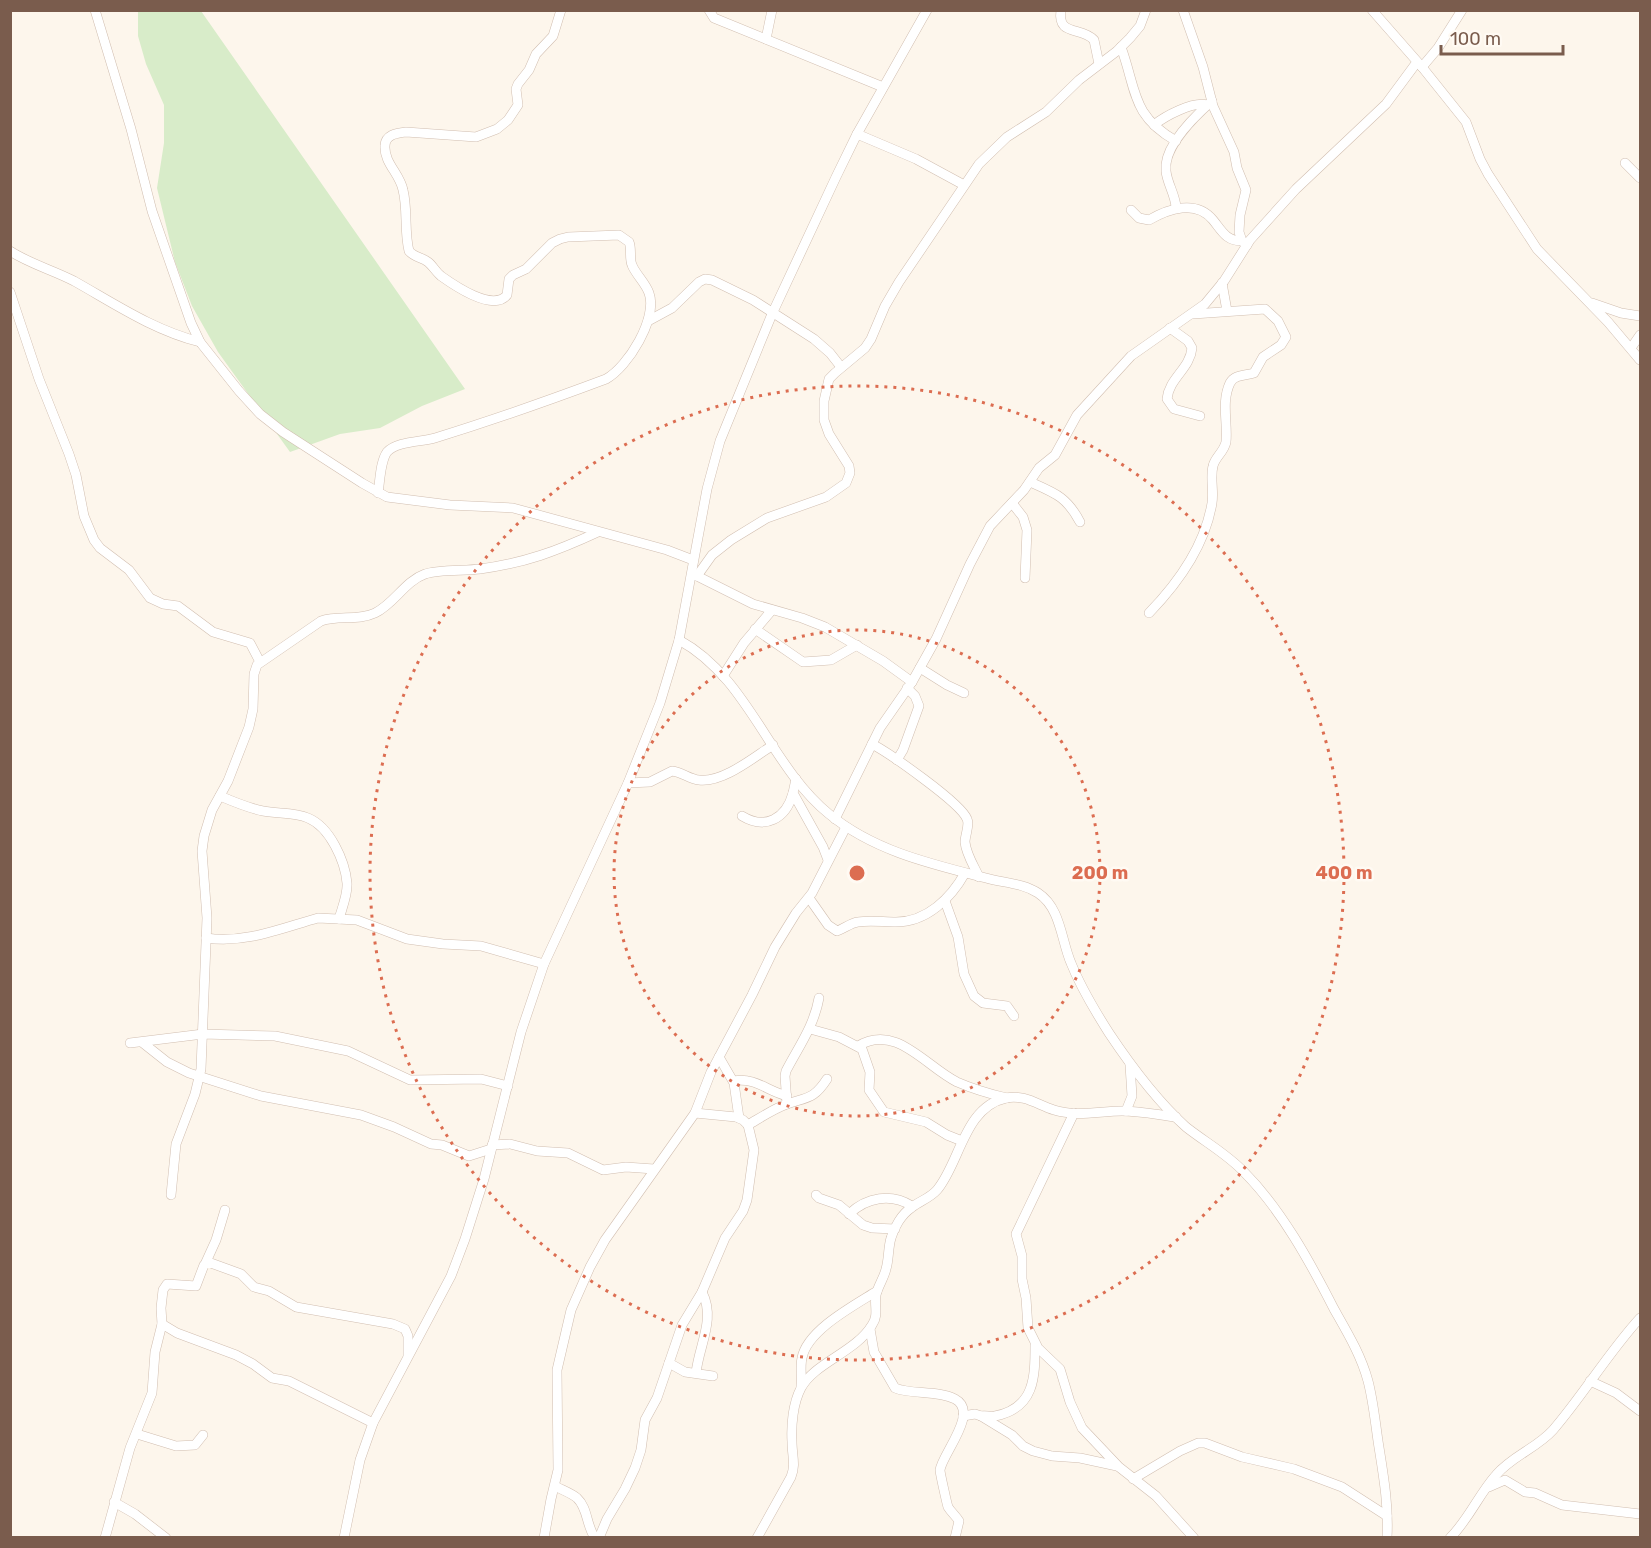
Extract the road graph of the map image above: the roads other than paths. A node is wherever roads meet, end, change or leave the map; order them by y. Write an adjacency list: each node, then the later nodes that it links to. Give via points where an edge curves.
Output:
1 (95, 10): 39 (street, via 152,211)
2 (561, 10): 30 (street, via 553,36 536,54 518,84 518,105 497,129 476,137 406,132 388,138 386,153 403,190 409,251 468,293 498,302 507,295 509,279 526,269 552,243 568,237 619,235 630,246 632,264 649,293)
3 (709, 10): 11 (street, via 714,18)
4 (772, 10): 11 (street)
5 (927, 10): 15 (street)
6 (1061, 10): 13 (street, via 1063,26 1093,38)
7 (1146, 10): 12 (street, via 1140,26)
8 (1183, 10): 16 (street, via 1203,67)
9 (1372, 10): 14 (street)
10 (1462, 10): 14 (street, via 1438,48)
11 (765, 39): 15 (street)
12 (1121, 47): 13 (street); 17 (street, via 1136,101)
13 (1099, 64): 22 (street, via 1046,112 1007,137)
14 (1420, 64): 25 (street, via 1390,99); 29 (street, via 1466,122 1480,159 1527,235)
15 (883, 87): 18 (street)
16 (1209, 103): 17 (street, via 1190,105); 19 (street); 25 (street, via 1234,152 1246,190 1239,232)
17 (1154, 125): 19 (street)
18 (857, 134): 22 (street); 33 (street)
19 (1176, 141): 23 (street, via 1166,160)
20 (1625, 163): 21 (street)
21 (1641, 178)
22 (964, 185): 42 (street, via 899,282 872,339)
23 (1176, 207): 24 (street, via 1149,220 1139,218); 25 (street, via 1203,212 1225,236)
24 (1131, 210)
25 (1244, 243): 27 (street)
26 (10, 251): 39 (street, via 72,280 149,325)
27 (1222, 283): 31 (street); 34 (street)
28 (10, 292): 57 (street, via 69,454 94,540 129,570 150,598 178,606 213,632 250,643)
29 (1587, 301): 35 (street); 40 (street)
30 (650, 309): 32 (street); 36 (street)
31 (1227, 311): 34 (street); 53 (street, via 1265,309 1278,321 1286,337 1263,357 1254,373 1230,382 1225,410 1226,443 1213,465 1212,506 1201,541 1178,579)
32 (660, 314): 33 (street, via 705,279 734,290); 36 (street)
33 (772, 314): 42 (street, via 814,339); 49 (street, via 720,441)
34 (1193, 314): 37 (street)
35 (1641, 316)
36 (648, 321): 45 (street, via 616,374 531,407 389,451)
37 (1170, 328): 43 (street, via 1192,348 1185,367 1171,383 1167,399 1174,409); 44 (street, via 1131,356 1077,416 1058,450)
38 (1641, 335): 40 (street)
39 (200, 342): 45 (street, via 261,414)
40 (1631, 348): 41 (street)
41 (1641, 360)
42 (841, 367): 50 (street, via 826,389 824,420 849,466 846,483 826,496 767,518 731,540)
43 (1200, 416)
44 (1030, 482): 46 (street); 47 (street, via 1068,502)
45 (378, 493): 48 (street, via 396,499 513,508)
46 (1012, 503): 51 (street, via 1027,530); 58 (street, via 990,526)
47 (1080, 522)
48 (598, 532): 49 (street); 57 (street, via 528,561 423,574 376,613 321,621)
49 (693, 560): 50 (street)
50 (694, 575): 52 (street); 55 (street)
51 (1025, 578)
52 (772, 610): 54 (street); 56 (street, via 812,621)
53 (1149, 613)
54 (755, 629): 56 (street, via 803,662 831,660); 59 (street)
55 (679, 640): 59 (street, via 705,657); 66 (street, via 660,703)
56 (857, 645): 60 (street)
57 (260, 662): 68 (street, via 254,674 249,727)
58 (920, 668): 60 (street); 61 (street)
59 (723, 676): 63 (street)
60 (909, 685): 62 (street); 64 (street, via 919,706)
61 (964, 693)
62 (872, 744): 64 (street); 70 (street)
63 (773, 745): 65 (street); 66 (street, via 742,766 711,779 701,781 672,771 650,782)
64 (897, 760): 74 (street, via 965,815 966,850)
65 (796, 779): 67 (street); 70 (street)
66 (628, 783): 79 (street)
67 (793, 793): 69 (street, via 782,811 768,823 751,822); 72 (street)
68 (220, 796): 77 (street, via 263,811 300,815 319,825 338,853 347,882); 78 (street, via 206,825 202,851)
69 (742, 816)
70 (835, 819): 71 (street)
71 (846, 827): 72 (street); 73 (street, via 914,859)
72 (828, 860): 75 (street)
73 (965, 873): 74 (street); 76 (street)
74 (979, 877): 88 (street, via 1024,887 1047,901 1087,996)
75 (809, 898): 76 (street, via 828,925 839,932 852,923 912,920); 87 (street, via 785,929)
76 (945, 900): 81 (street, via 958,937 964,974 974,996 982,1004 1007,1006)
77 (339, 919): 78 (street, via 318,918 240,938); 79 (street, via 357,920 407,939 481,946)
78 (206, 938): 83 (street)
79 (544, 964): 92 (street)
80 (819, 998): 82 (street)
81 (1014, 1016)
82 (810, 1029): 86 (street, via 839,1036); 94 (street, via 786,1071)
83 (203, 1034): 85 (street); 89 (street); 92 (street, via 293,1039 348,1051 410,1080 481,1080)
84 (130, 1043): 85 (street)
85 (143, 1043): 89 (street, via 167,1062)
86 (858, 1046): 93 (street, via 874,1039 893,1041 956,1081); 101 (street, via 868,1062 869,1090 884,1112 926,1122)
87 (719, 1057): 91 (street); 96 (street)
88 (1130, 1062): 95 (street, via 1132,1096); 98 (street)
89 (201, 1077): 102 (street, via 269,1098 361,1115 464,1154 473,1155); 104 (street, via 176,1144)
90 (827, 1079): 94 (street, via 810,1098)
91 (734, 1081): 94 (street, via 755,1082); 99 (street)
92 (508, 1086): 102 (street)
93 (1007, 1098): 97 (street, via 1025,1098); 101 (street, via 980,1115)
94 (787, 1100): 100 (street)
95 (1126, 1111): 97 (street); 98 (street)
96 (695, 1113): 99 (street); 103 (street)
97 (1074, 1113): 116 (street, via 1016,1234 1022,1256 1027,1322)
98 (1176, 1117): 135 (street, via 1255,1183 1320,1280 1367,1378)
99 (739, 1118): 100 (street)
100 (748, 1125): 112 (street, via 754,1150 747,1200)
101 (962, 1141): 106 (street, via 938,1189)
102 (492, 1147): 103 (street, via 510,1144 568,1153 603,1170); 117 (street, via 477,1206 451,1276)
103 (654, 1169): 131 (street, via 605,1240 571,1310 557,1370 559,1444)
104 (171, 1195)
105 (816, 1195): 108 (street, via 833,1201)
106 (912, 1206): 108 (street, via 881,1197 861,1204); 109 (street)
107 (225, 1210): 110 (street)
108 (849, 1214): 109 (street, via 872,1228)
109 (895, 1229): 111 (street)
110 (206, 1262): 114 (street, via 196,1287 165,1286); 117 (street, via 241,1274 254,1287 296,1306 405,1329)
111 (877, 1291): 115 (street, via 876,1318); 122 (street, via 832,1320 809,1341 802,1358)
112 (702, 1292): 118 (street, via 682,1325); 119 (street, via 708,1324)
113 (1641, 1318): 121 (street)
114 (162, 1324): 126 (street, via 236,1355 272,1378 296,1384); 127 (street, via 152,1393)
115 (870, 1329): 122 (street); 124 (street, via 874,1352 892,1385 899,1390 954,1399 963,1408)
116 (1035, 1345): 125 (street, via 1035,1375 1024,1400 1003,1413); 129 (street, via 1060,1369 1082,1428)
117 (408, 1358): 126 (street)
118 (669, 1363): 119 (street); 141 (street, via 645,1420 634,1468)
119 (696, 1373): 120 (street)
120 (713, 1376)
121 (1590, 1381): 123 (street); 132 (street, via 1552,1431 1503,1467)
122 (801, 1386): 142 (street, via 792,1423 795,1467)
123 (1641, 1411)
124 (963, 1416): 125 (street); 143 (street, via 940,1470 946,1502 959,1521)
125 (981, 1416): 129 (street, via 1033,1451)
126 (373, 1423): 139 (street, via 360,1460)
127 (136, 1434): 128 (street, via 181,1447 195,1445); 133 (street)
128 (203, 1435)
129 (1119, 1467): 130 (street)
130 (1134, 1479): 135 (street, via 1180,1451 1205,1443 1342,1487); 144 (street)
131 (555, 1486): 140 (street); 141 (street, via 580,1502 587,1525)
132 (1486, 1488): 134 (street, via 1505,1480 1562,1505); 136 (street)
133 (114, 1502): 137 (street); 138 (street)
134 (1641, 1514)
135 (1387, 1516): 145 (street)
136 (1456, 1535)
137 (105, 1538)
138 (166, 1538)
139 (344, 1538)
140 (544, 1538)
141 (597, 1538)
142 (757, 1538)
143 (955, 1538)
144 (1194, 1538)
145 (1387, 1538)

